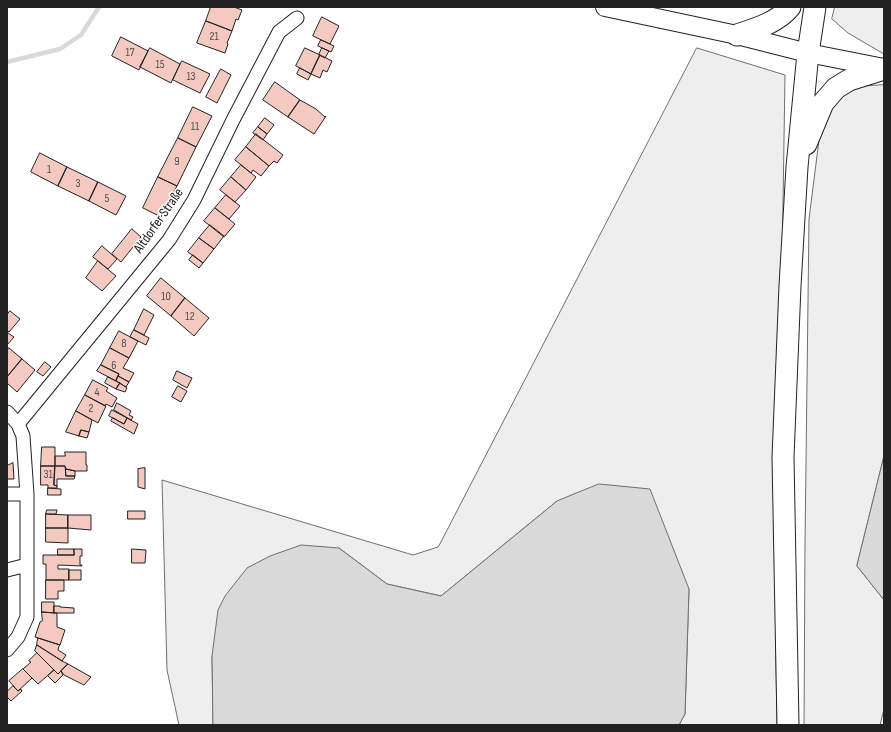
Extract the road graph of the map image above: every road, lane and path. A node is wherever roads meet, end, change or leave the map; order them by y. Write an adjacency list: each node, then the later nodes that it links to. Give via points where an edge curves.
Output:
1 (605, 7): 5 (main road)
2 (790, 7): 5 (main road, via 775,20)
3 (815, 7): 6 (main road)
4 (297, 18): 10 (street, Altdorfer Straße, via 279,32 194,200 169,240)
5 (737, 35): 6 (main road)
6 (808, 53): 7 (main road); 8 (main road)
7 (884, 68): 8 (main road, via 849,80 836,88 823,103)
8 (797, 167): 16 (main road, via 783,457)
9 (7, 412): 10 (street)
10 (18, 424): 12 (street, via 23,436)
11 (7, 494): 12 (street)
12 (27, 494): 13 (street)
13 (27, 565): 14 (street); 15 (street, via 27,617 18,637)
14 (7, 570)
15 (7, 650)
16 (788, 725)

